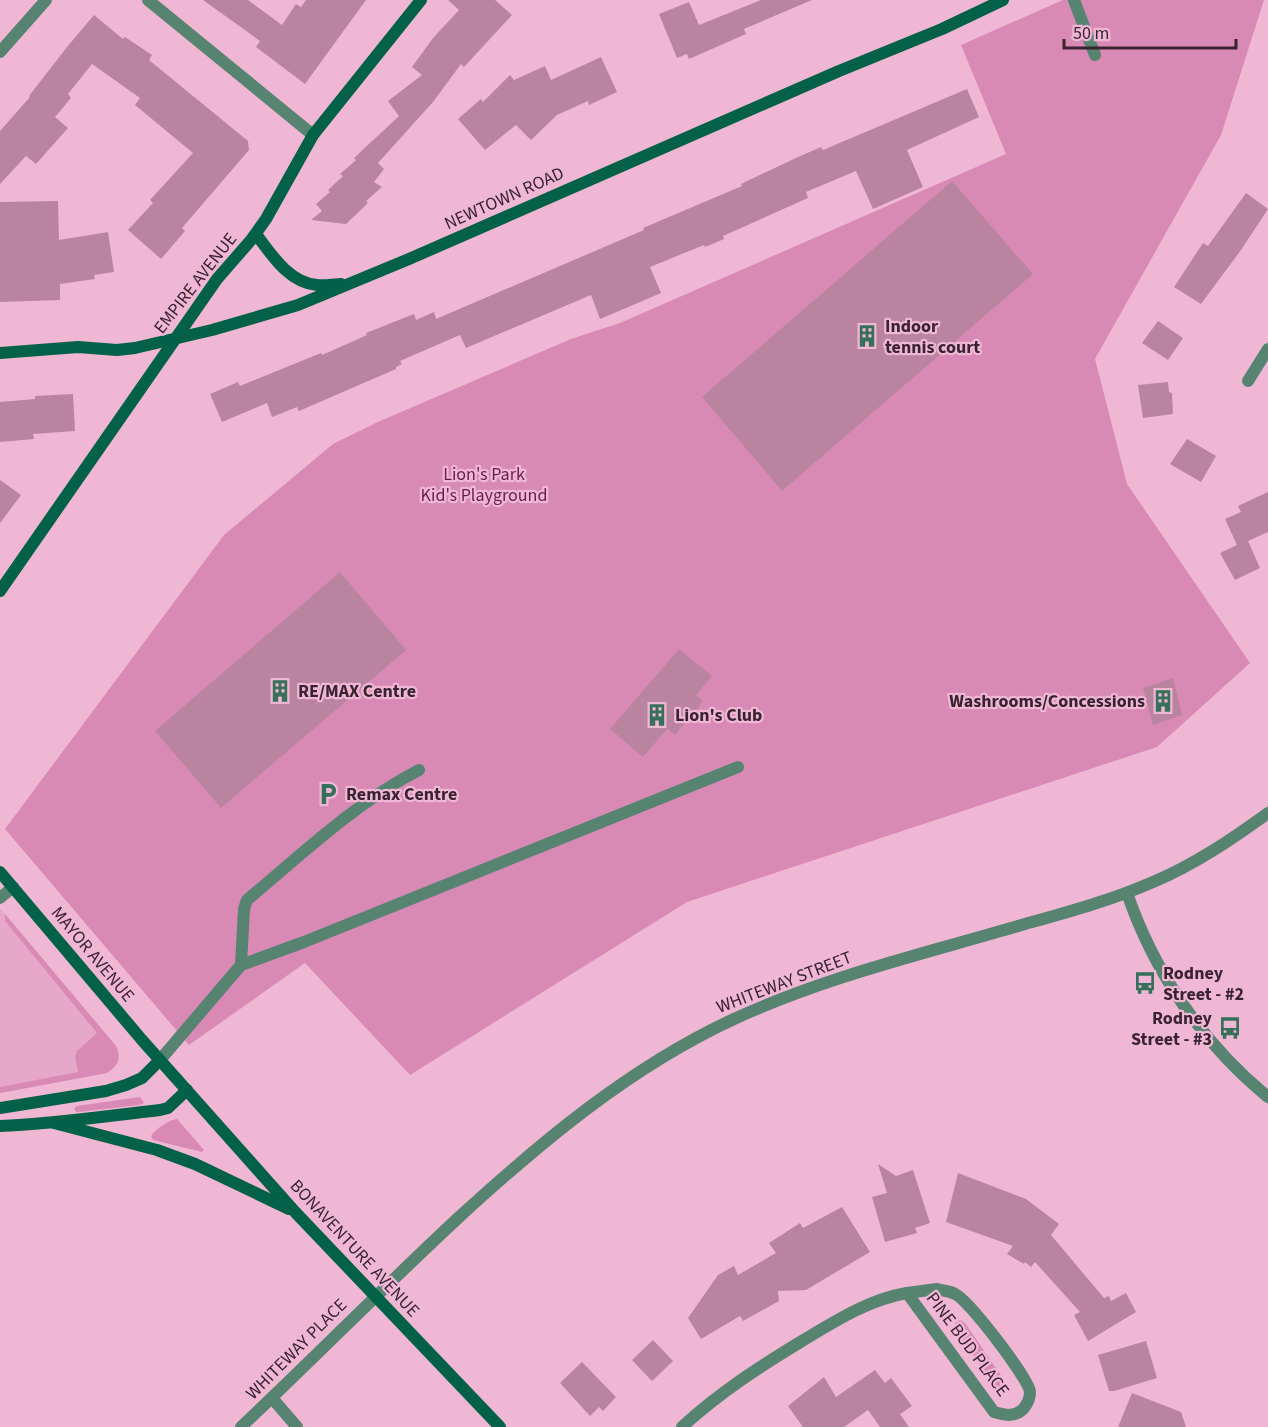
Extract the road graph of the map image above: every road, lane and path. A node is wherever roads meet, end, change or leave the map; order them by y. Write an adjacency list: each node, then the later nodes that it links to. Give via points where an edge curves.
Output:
1 (46, 0): 6 (street)
2 (148, 0): 8 (street)
3 (421, 0): 8 (street, EMPIRE AVENUE)
4 (1003, 0): 10 (street, NEWTOWN ROAD)
5 (1074, 0): 7 (street)
6 (0, 52)
7 (1095, 55)
8 (314, 135): 9 (street, EMPIRE AVENUE)
9 (256, 234): 10 (street, via 276,261 300,279 316,285); 11 (street, EMPIRE AVENUE, via 229,263)
10 (352, 283): 11 (street, NEWTOWN ROAD, via 277,312)
11 (174, 339): 13 (street, NEWTOWN ROAD, via 117,350 78,347); 15 (street, EMPIRE AVENUE)
12 (1268, 349): 14 (street)
13 (0, 353)
14 (1248, 381)
15 (1, 587)
16 (738, 767): 23 (street)
17 (419, 770): 23 (street, via 391,784 349,814 247,900)
18 (1268, 813): 21 (street, WHITEWAY STREET, via 1196,861)
19 (0, 872): 20 (street, MAYOR AVENUE)
20 (13, 887): 22 (street); 24 (street, MAYOR AVENUE)
21 (1127, 893): 26 (street, via 1149,946 1180,1000 1219,1051); 32 (street, WHITEWAY STREET, via 854,973 732,1020 685,1045 629,1079 543,1142)
22 (0, 898)
23 (241, 965): 24 (street)
24 (160, 1060): 25 (street, BONAVENTURE AVENUE); 27 (street, via 142,1078 126,1085)
25 (187, 1090): 28 (street, via 168,1108); 30 (street, BONAVENTURE AVENUE)
26 (1268, 1097)
27 (0, 1108)
28 (54, 1124): 29 (street); 30 (street, via 157,1150)
29 (0, 1126)
30 (296, 1213): 32 (street, BONAVENTURE AVENUE)
31 (907, 1293): 31 (street, PINE BUD PLACE, via 994,1412 1008,1416 1020,1413 1029,1402 1030,1390 972,1308 956,1294 937,1290); 37 (street, PINE BUD PLACE, via 890,1296 822,1329 748,1374)
32 (375, 1296): 33 (street, WHITEWAY PLACE); 36 (street, BONAVENTURE AVENUE)
33 (272, 1398): 34 (street, WHITEWAY PLACE); 35 (street)
34 (241, 1427)
35 (297, 1427)
36 (500, 1427)
37 (682, 1427)

